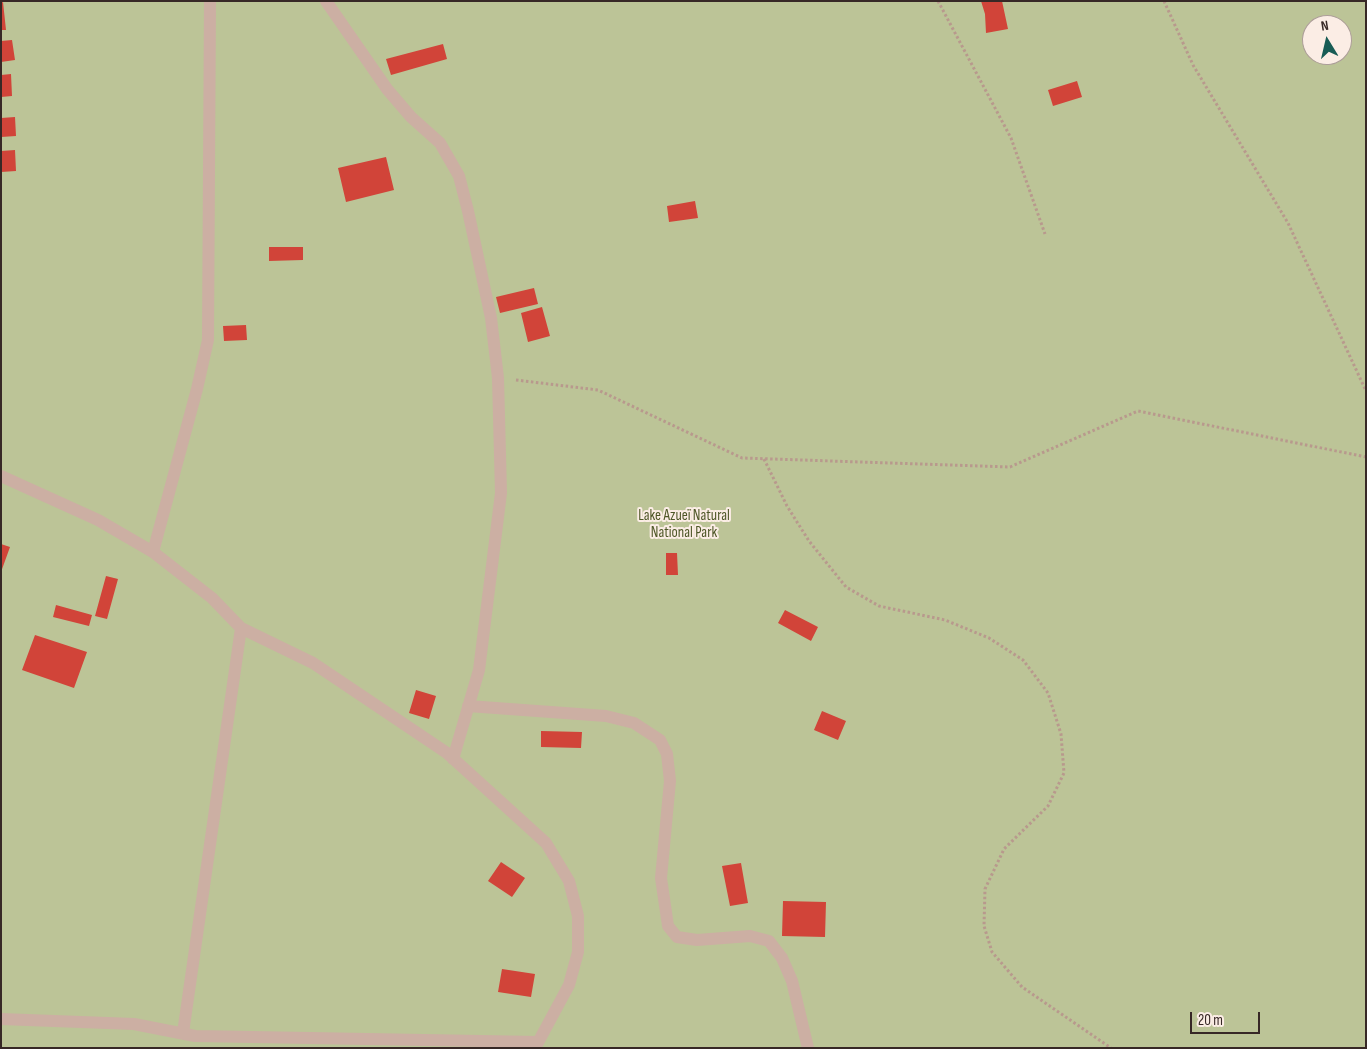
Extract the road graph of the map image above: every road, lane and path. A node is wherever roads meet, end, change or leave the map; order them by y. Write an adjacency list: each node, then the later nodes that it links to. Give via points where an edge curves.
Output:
1 (210, 1): 11 (street, via 208,340)
2 (326, 1): 6 (street, via 387,89 440,143 459,176 491,318)
3 (938, 1): 5 (path, via 1011,138)
4 (1164, 1): 7 (path, via 1194,65 1288,223)
5 (1045, 234)
6 (498, 378): 9 (path, via 598,390 742,458); 13 (street, via 501,493 479,670)
7 (1366, 391)
8 (1366, 457): 9 (path, via 1138,411 1010,467)
9 (764, 458): 19 (path, via 787,506 809,541 846,587 880,606 945,620 989,638 1023,660 1048,693 1061,734 1064,774 1048,806 1004,849 985,889 984,926 992,952 1022,987)
10 (1, 476): 11 (street, via 98,520)
11 (153, 552): 12 (street, via 212,598)
12 (240, 628): 14 (street, via 313,663); 16 (street)
13 (468, 706): 14 (street); 18 (street, via 606,716 634,723 660,740 667,754 670,781 661,878 668,926 677,937 697,940 750,936 769,941 782,958 792,981)
14 (453, 759): 17 (street, via 546,843 569,881 578,916 578,952 569,985)
15 (1, 1019): 16 (street, via 134,1024)
16 (183, 1033): 17 (street, via 195,1036)
17 (536, 1045)
18 (808, 1048)
19 (1111, 1048)

